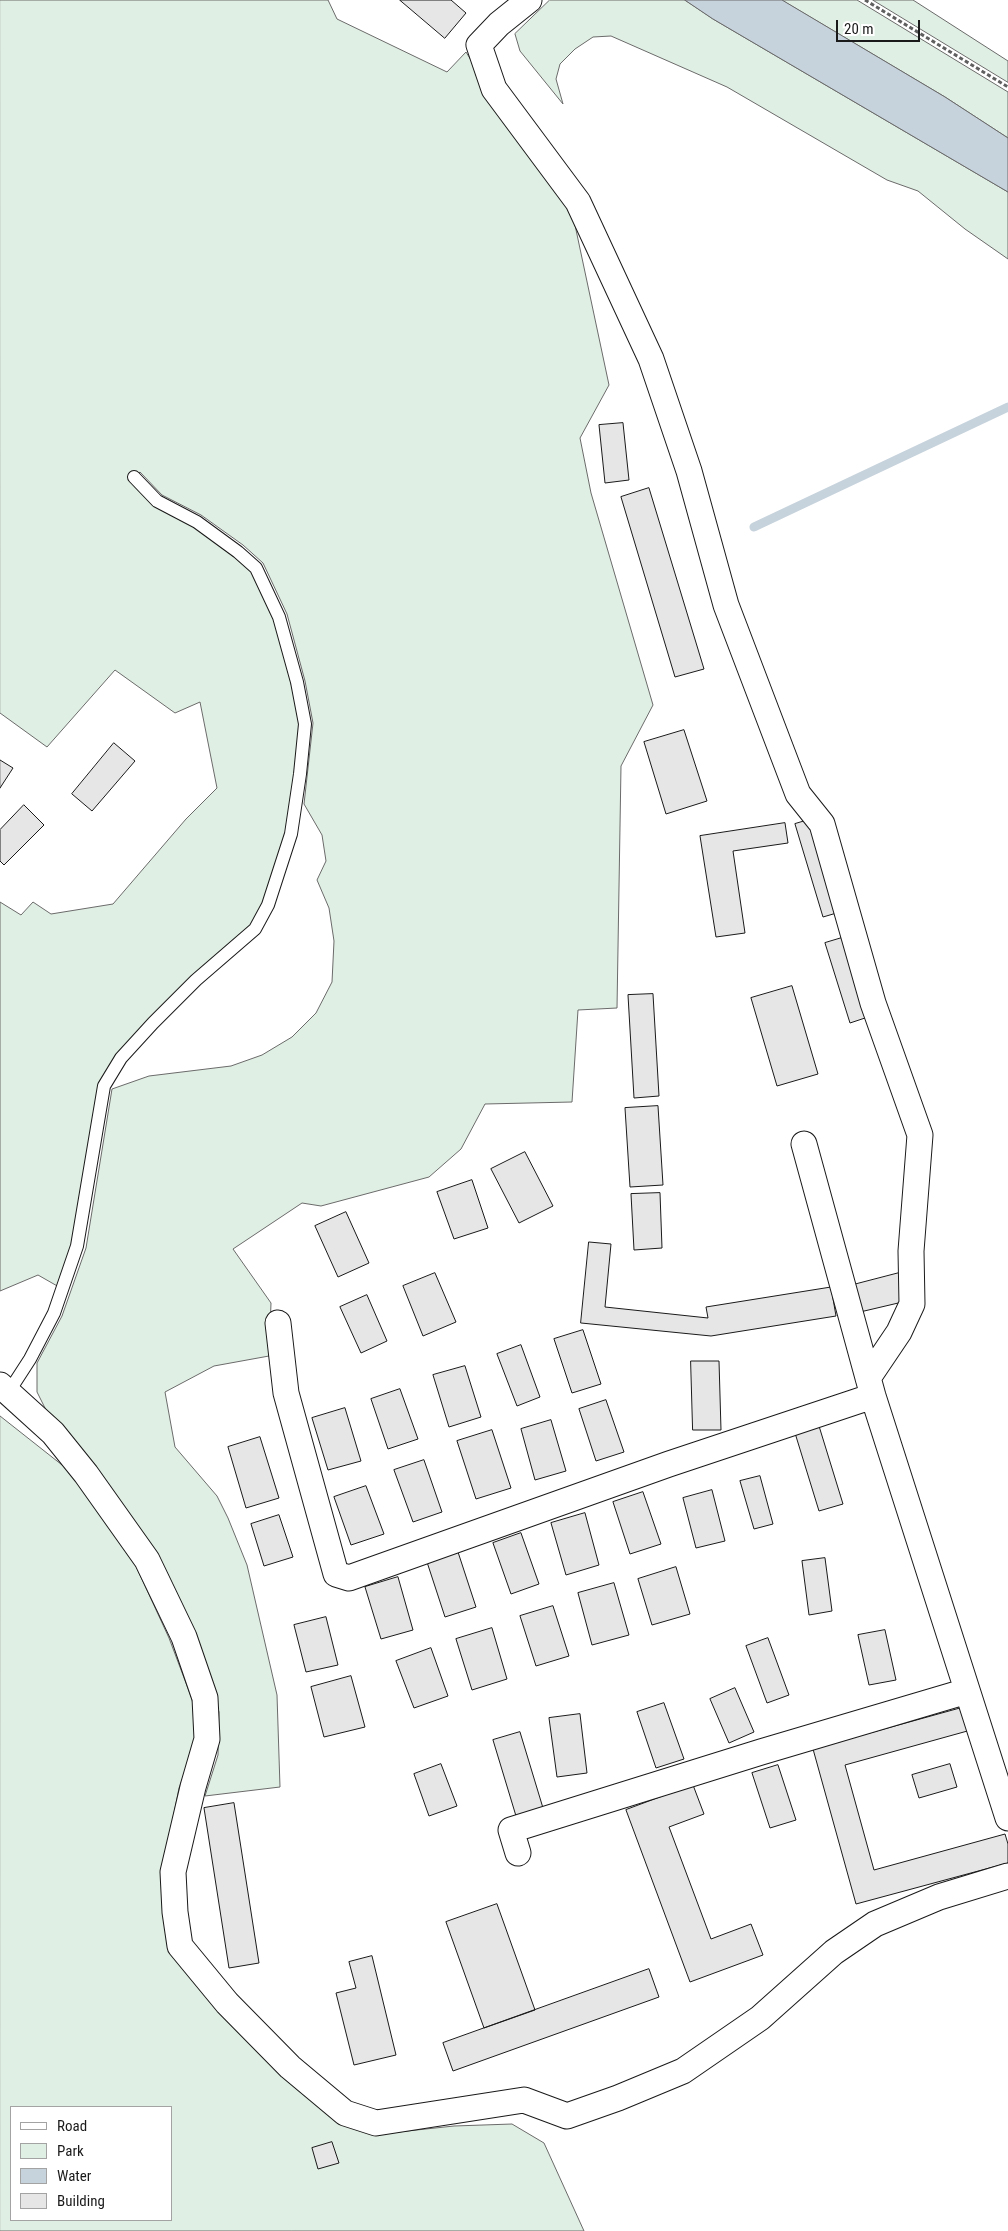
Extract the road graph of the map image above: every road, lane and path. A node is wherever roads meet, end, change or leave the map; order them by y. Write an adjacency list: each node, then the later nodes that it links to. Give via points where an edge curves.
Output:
1 (529, 0): 7 (street, via 479,45 484,66 494,89 578,202 651,359 689,471 726,605 798,794 822,824 873,1003 920,1135 911,1251 912,1304)
2 (865, 0): 3 (path)
3 (1008, 87)
4 (134, 477): 8 (lane, via 157,501 197,522 256,568 279,617 297,682 305,724 300,774 291,834 268,904 255,929 153,1023 121,1058 104,1086 78,1246 54,1313 30,1359)
5 (804, 1144): 7 (street)
6 (278, 1323): 7 (street, via 286,1393 336,1574 348,1578 669,1464)
7 (870, 1387): 9 (street)
8 (4, 1389): 12 (street, via 53,1433 147,1560 184,1637 205,1698 207,1739 173,1872 180,1946 228,2003 290,2067 345,2113 376,2123 524,2100 567,2116 618,2098 684,2071 760,2018 834,1952 875,1924 939,1898)
9 (967, 1691): 10 (street); 11 (street, via 512,1830)
10 (1008, 1818)
11 (518, 1853)
12 (1008, 1876)

